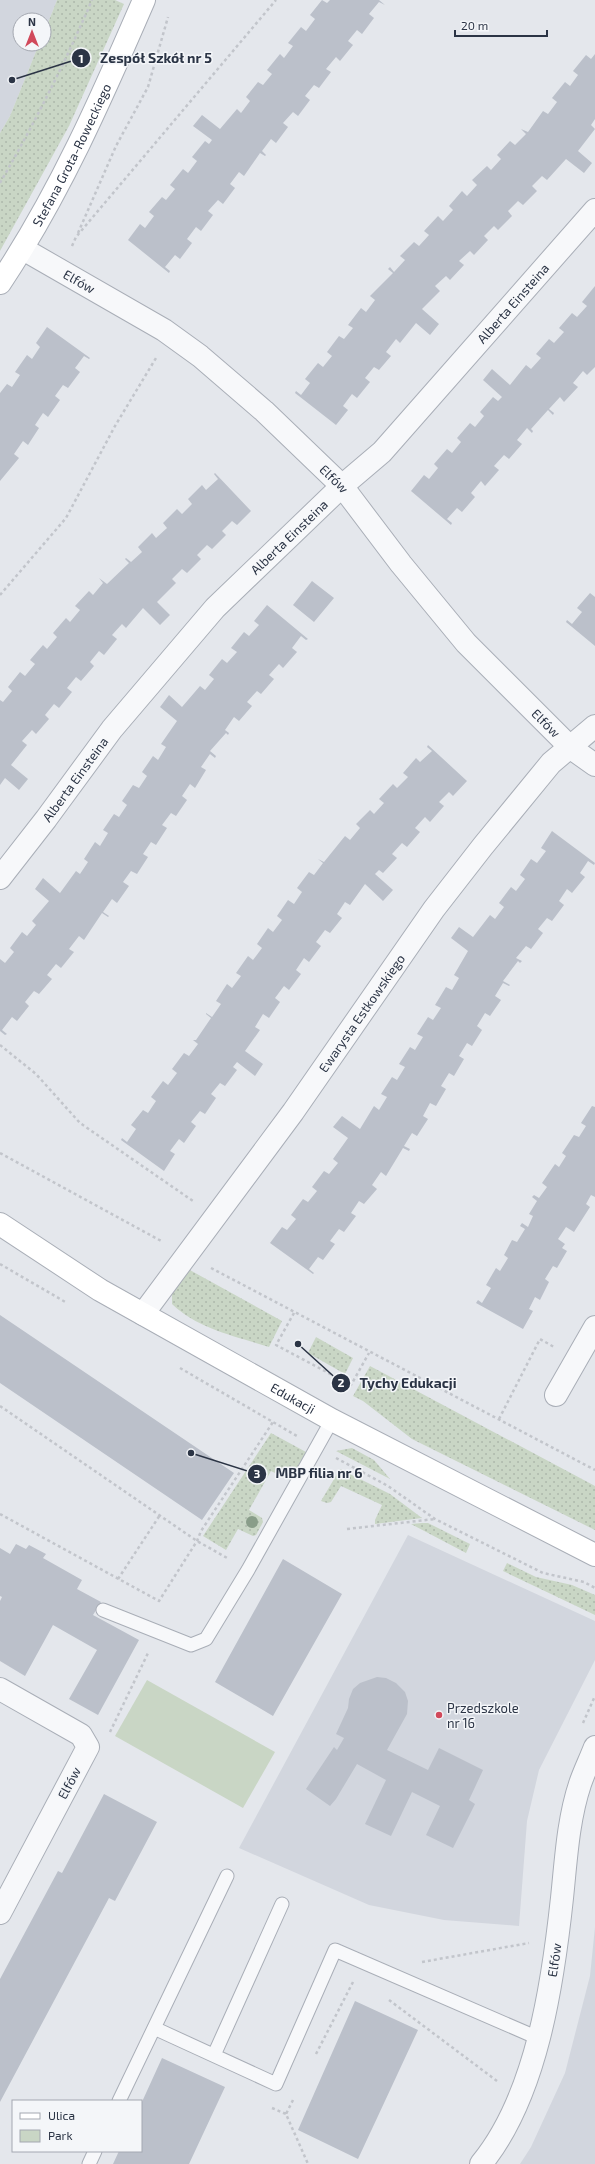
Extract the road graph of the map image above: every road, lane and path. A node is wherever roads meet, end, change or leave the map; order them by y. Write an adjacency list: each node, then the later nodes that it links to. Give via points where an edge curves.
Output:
1 (92, 0): 5 (path, via 72,47)
2 (144, 0): 8 (street, Stefana Grota-Roweckiego, via 97,108)
3 (276, 0): 7 (path)
4 (168, 14): 7 (path, via 148,87 116,146)
5 (0, 183)
6 (595, 210): 12 (street, Alberta Einsteina, via 382,452)
7 (76, 237): 9 (path)
8 (23, 249): 9 (street, Elfów); 10 (street, Stefana Grota-Roweckiego)
9 (60, 269): 12 (street, Elfów, via 164,330 200,356 264,411)
10 (0, 283)
11 (159, 352): 13 (path, via 115,426 66,518)
12 (342, 486): 15 (street, Elfów, via 466,644); 17 (street, Alberta Einsteina, via 215,608 112,728)
13 (0, 595)
14 (595, 726): 15 (street, Ewarysta Estkowskiego)
15 (571, 748): 16 (street, Elfów); 22 (street, Ewarysta Estkowskiego, via 551,763 434,909 293,1112)
16 (595, 765)
17 (0, 878)
18 (0, 1045): 20 (path, via 36,1074 80,1123)
19 (0, 1153): 22 (path)
20 (197, 1203)
21 (0, 1224): 26 (street, Edukacji, via 100,1290)
22 (187, 1255): 25 (path); 26 (street, Ewarysta Estkowskiego)
23 (0, 1264): 24 (path)
24 (73, 1306)
25 (294, 1313): 28 (path); 28 (path, via 276,1345 316,1367 351,1385)
26 (143, 1314): 34 (street, Edukacji)
27 (595, 1327): 29 (street)
28 (369, 1353): 33 (path)
29 (577, 1359): 31 (street); 33 (path, via 540,1339)
30 (176, 1366): 35 (path)
31 (556, 1395)
32 (0, 1406): 39 (path)
33 (499, 1419): 37 (path)
34 (332, 1420): 36 (lane); 43 (street, Edukacji)
35 (273, 1422): 36 (path); 42 (path)
36 (318, 1448): 40 (path, via 388,1486); 44 (lane)
37 (595, 1470)
38 (0, 1514): 45 (path)
39 (160, 1515): 42 (path); 45 (path)
40 (435, 1519): 41 (path); 46 (path, via 543,1573 584,1582)
41 (347, 1529)
42 (197, 1541): 44 (path); 45 (path, via 159,1601)
43 (595, 1555)
44 (248, 1570): 48 (lane, via 206,1640 191,1645)
45 (118, 1579)
46 (595, 1588)
47 (103, 1610): 48 (lane)
48 (158, 1632): 50 (path, via 107,1738)
49 (0, 1689): 50 (street, via 81,1735)
50 (88, 1748): 54 (street, Elfów)
51 (595, 1748): 59 (street, Elfów, via 580,1785 570,1830 558,1935)
52 (228, 1876): 58 (lane)
53 (282, 1904): 60 (lane)
54 (0, 1913)
55 (532, 1942): 56 (path)
56 (380, 1970): 59 (lane); 60 (lane, via 335,1950 276,2084); 61 (path, via 356,1975)
57 (387, 1998): 62 (path)
58 (154, 2028): 60 (lane); 64 (lane)
59 (538, 2038): 70 (street, Elfów, via 530,2069 507,2124)
60 (214, 2055)
61 (314, 2058)
62 (498, 2081)
63 (296, 2093): 66 (path)
64 (119, 2100)
65 (265, 2104): 66 (path)
66 (286, 2114): 69 (path)
67 (95, 2152): 68 (lane)
68 (89, 2164)
69 (308, 2164)
70 (481, 2164)

